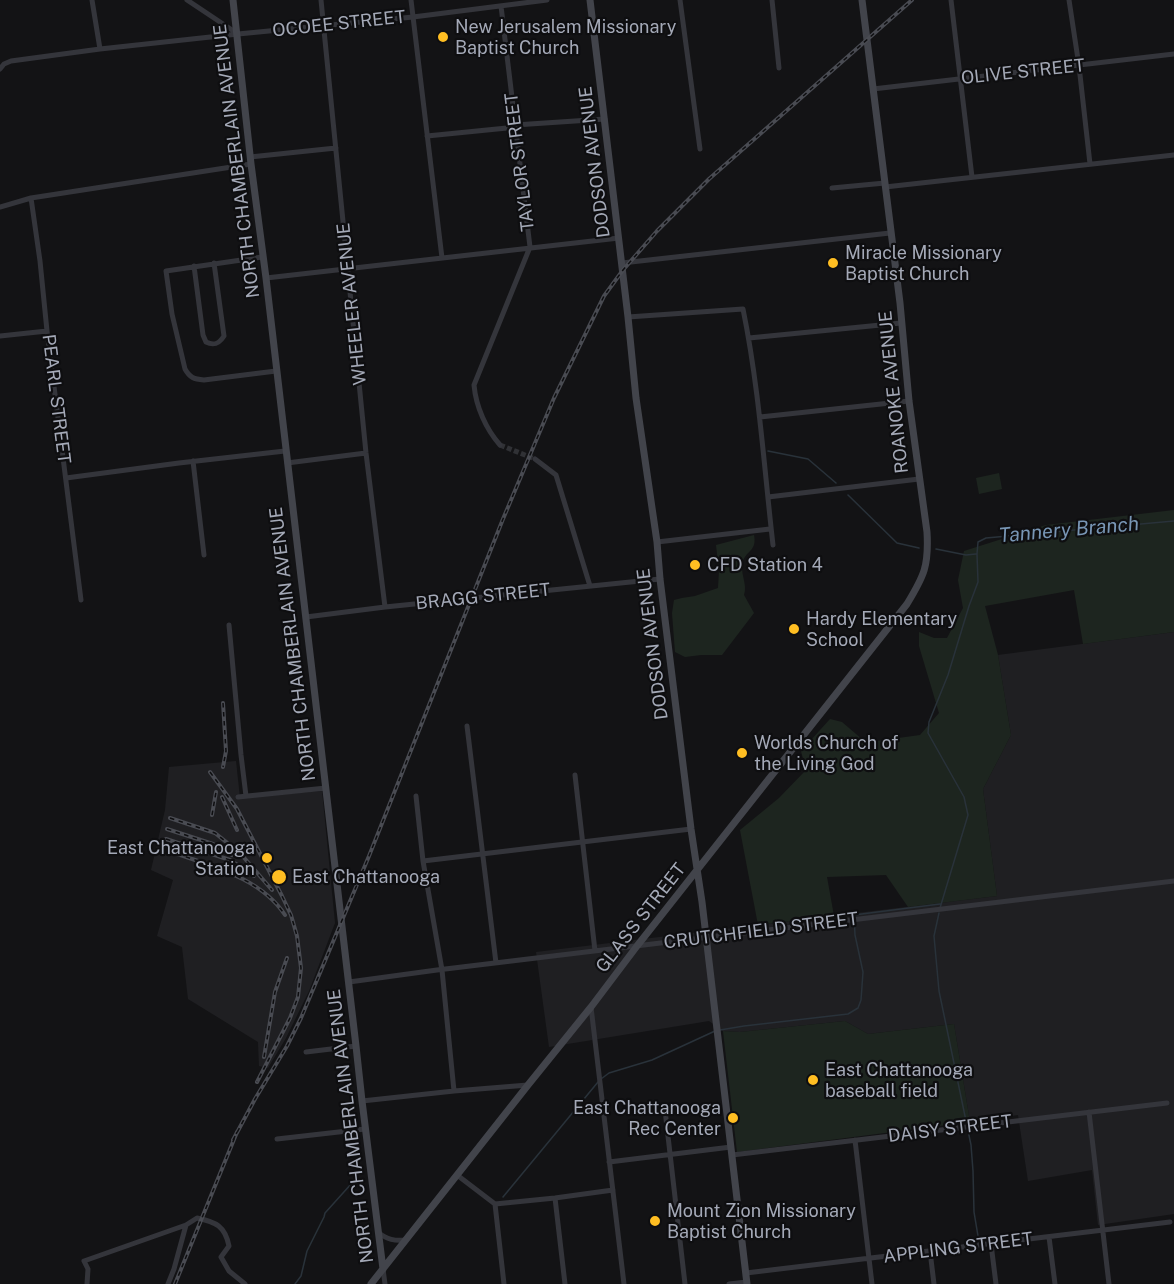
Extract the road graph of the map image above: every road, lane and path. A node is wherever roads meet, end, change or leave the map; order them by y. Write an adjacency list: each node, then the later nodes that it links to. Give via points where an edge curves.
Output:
1 (92, 0): 18 (street)
2 (187, 0): 17 (street)
3 (233, 0): 17 (street, NORTH CHAMBERLAIN AVENUE)
4 (321, 0): 16 (street, WHEELER AVENUE)
5 (411, 0): 15 (street)
6 (547, 0): 14 (street, OCOEE STREET)
7 (590, 0): 8 (street); 25 (street, DODSON AVENUE)
8 (597, 0)
9 (680, 0): 29 (street)
10 (772, 0): 21 (street)
11 (862, 0): 24 (street, ROANOKE AVENUE)
12 (951, 0): 23 (street)
13 (1069, 0): 20 (street)
14 (501, 6): 15 (street, OCOEE STREET); 26 (street, TAYLOR STREET)
15 (413, 17): 16 (street, OCOEE STREET); 27 (street)
16 (323, 25): 17 (street, OCOEE STREET); 28 (street, WHEELER AVENUE)
17 (238, 34): 18 (street, OCOEE STREET); 31 (street, NORTH CHAMBERLAIN AVENUE)
18 (100, 49): 22 (street, OCOEE STREET, via 11,61)
19 (1174, 54): 20 (street, OLIVE STREET)
20 (1079, 66): 23 (street, OLIVE STREET); 32 (street)
21 (779, 68)
22 (0, 69)
23 (960, 79): 24 (street, OLIVE STREET); 33 (street)
24 (873, 89): 34 (street, ROANOKE AVENUE)
25 (605, 119): 26 (street); 39 (street, DODSON AVENUE)
26 (515, 125): 27 (street); 40 (street, TAYLOR STREET)
27 (427, 136): 42 (street)
28 (336, 148): 31 (street); 46 (street, WHEELER AVENUE)
29 (700, 149)
30 (1174, 154): 32 (street)
31 (250, 161): 36 (street); 41 (street, NORTH CHAMBERLAIN AVENUE)
32 (1090, 164): 33 (street)
33 (972, 177): 34 (street)
34 (885, 185): 35 (street); 38 (street, ROANOKE AVENUE)
35 (832, 188)
36 (31, 198): 37 (street); 50 (street, PEARL STREET)
37 (0, 207)
38 (890, 233): 44 (street); 49 (street, ROANOKE AVENUE)
39 (619, 238): 40 (street); 44 (street, DODSON AVENUE)
40 (530, 247): 42 (street); 56 (street, TAYLOR STREET, via 474,385 487,428)
41 (262, 257): 43 (street); 47 (street, NORTH CHAMBERLAIN AVENUE)
42 (442, 258): 46 (street)
43 (214, 263): 45 (street); 45 (street, via 224,336 216,344 206,342 203,335)
44 (622, 263): 48 (street, DODSON AVENUE)
45 (194, 266): 53 (street, via 166,271 188,376 204,380)
46 (349, 269): 47 (street); 58 (street, WHEELER AVENUE)
47 (266, 278): 53 (street, NORTH CHAMBERLAIN AVENUE)
48 (628, 317): 52 (street, via 743,309); 66 (street, DODSON AVENUE)
49 (901, 323): 52 (street); 54 (street, ROANOKE AVENUE)
50 (47, 331): 51 (street); 62 (street, PEARL STREET)
51 (0, 336)
52 (749, 338): 55 (street)
53 (276, 371): 57 (street, NORTH CHAMBERLAIN AVENUE)
54 (909, 401): 55 (street); 63 (street, ROANOKE AVENUE)
55 (760, 417): 64 (street)
56 (500, 445)
57 (285, 452): 60 (street); 61 (street, NORTH CHAMBERLAIN AVENUE)
58 (366, 453): 61 (street); 73 (street, WHEELER AVENUE)
59 (535, 459): 71 (street, via 556,475)
60 (193, 461): 62 (street); 68 (street)
61 (286, 463): 74 (street, NORTH CHAMBERLAIN AVENUE)
62 (66, 478): 72 (street, PEARL STREET)
63 (919, 479): 64 (street); 69 (street, ROANOKE AVENUE, via 927,532)
64 (768, 497): 65 (street)
65 (770, 529): 66 (street); 67 (street)
66 (657, 542): 70 (street, DODSON AVENUE)
67 (773, 545)
68 (204, 555)
69 (926, 566): 86 (street, GLASS STREET, via 907,604)
70 (660, 579): 71 (street, BRAGG STREET); 82 (street, DODSON AVENUE)
71 (590, 586): 73 (street, BRAGG STREET)
72 (81, 600)
73 (385, 607): 74 (street, BRAGG STREET)
74 (306, 617): 78 (street, NORTH CHAMBERLAIN AVENUE)
75 (229, 625): 80 (street)
76 (467, 726): 84 (street)
77 (574, 775): 83 (street)
78 (326, 788): 80 (street); 93 (street, NORTH CHAMBERLAIN AVENUE)
79 (238, 796): 80 (street)
80 (246, 796)
81 (416, 796): 85 (street)
82 (691, 829): 83 (street); 86 (street, DODSON AVENUE)
83 (582, 843): 84 (street); 90 (street)
84 (483, 855): 85 (street); 91 (street)
85 (423, 861): 92 (street)
86 (697, 870): 88 (street, DODSON AVENUE); 89 (street, GLASS STREET)
87 (1174, 881): 88 (street, CRUTCHFIELD STREET)
88 (706, 937): 89 (street, CRUTCHFIELD STREET); 106 (street, DODSON AVENUE)
89 (637, 946): 90 (street, CRUTCHFIELD STREET); 94 (street, GLASS STREET)
90 (595, 951): 91 (street, CRUTCHFIELD STREET)
91 (496, 963): 92 (street, CRUTCHFIELD STREET)
92 (442, 970): 93 (street, CRUTCHFIELD STREET); 98 (street)
93 (349, 982): 95 (street, NORTH CHAMBERLAIN AVENUE)
94 (591, 1007): 97 (street, GLASS STREET); 109 (street)
95 (356, 1046): 96 (street); 99 (street, NORTH CHAMBERLAIN AVENUE)
96 (306, 1052)
97 (528, 1085): 98 (street); 110 (street, GLASS STREET)
98 (454, 1090): 99 (street)
99 (362, 1101): 103 (street, NORTH CHAMBERLAIN AVENUE)
100 (1167, 1103): 102 (street, DAISY STREET)
101 (665, 1110): 107 (street)
102 (1089, 1112): 105 (street, DAISY STREET); 116 (street)
103 (365, 1129): 104 (street); 117 (street, NORTH CHAMBERLAIN AVENUE)
104 (277, 1139)
105 (855, 1140): 108 (street, DAISY STREET); 122 (street)
106 (731, 1147): 107 (street); 108 (street, DODSON AVENUE)
107 (670, 1154): 109 (street); 134 (street)
108 (732, 1155): 124 (street, DODSON AVENUE)
109 (609, 1162): 111 (street)
110 (457, 1175): 113 (street); 119 (street, GLASS STREET)
111 (613, 1190): 112 (street); 133 (street)
112 (555, 1198): 113 (street); 132 (street)
113 (495, 1204): 131 (street)
114 (1170, 1222): 116 (street, APPLING STREET)
115 (186, 1225): 126 (street, via 84,1261); 127 (street); 128 (street, via 203,1219 214,1222 227,1234 229,1246 221,1257 229,1271)
116 (1103, 1230): 118 (street, APPLING STREET); 140 (street)
117 (378, 1232): 119 (street, via 396,1241); 123 (street, NORTH CHAMBERLAIN AVENUE)
118 (1049, 1237): 120 (street, APPLING STREET); 139 (street)
119 (406, 1240): 123 (street, GLASS STREET)
120 (991, 1244): 121 (street, APPLING STREET); 138 (street)
121 (930, 1251): 122 (street, APPLING STREET); 137 (street)
122 (869, 1258): 124 (street, APPLING STREET); 136 (street)
123 (383, 1269): 129 (street, GLASS STREET); 130 (street, NORTH CHAMBERLAIN AVENUE)
124 (746, 1273): 125 (street, DODSON AVENUE)
125 (747, 1283): 135 (street)
126 (87, 1284)
127 (168, 1284)
128 (246, 1284)
129 (371, 1284)
130 (385, 1284)
131 (504, 1284)
132 (565, 1284)
133 (624, 1284)
134 (686, 1284)
135 (729, 1284)
136 (872, 1284)
137 (934, 1284)
138 (996, 1284)
139 (1054, 1284)
140 (1109, 1284)

